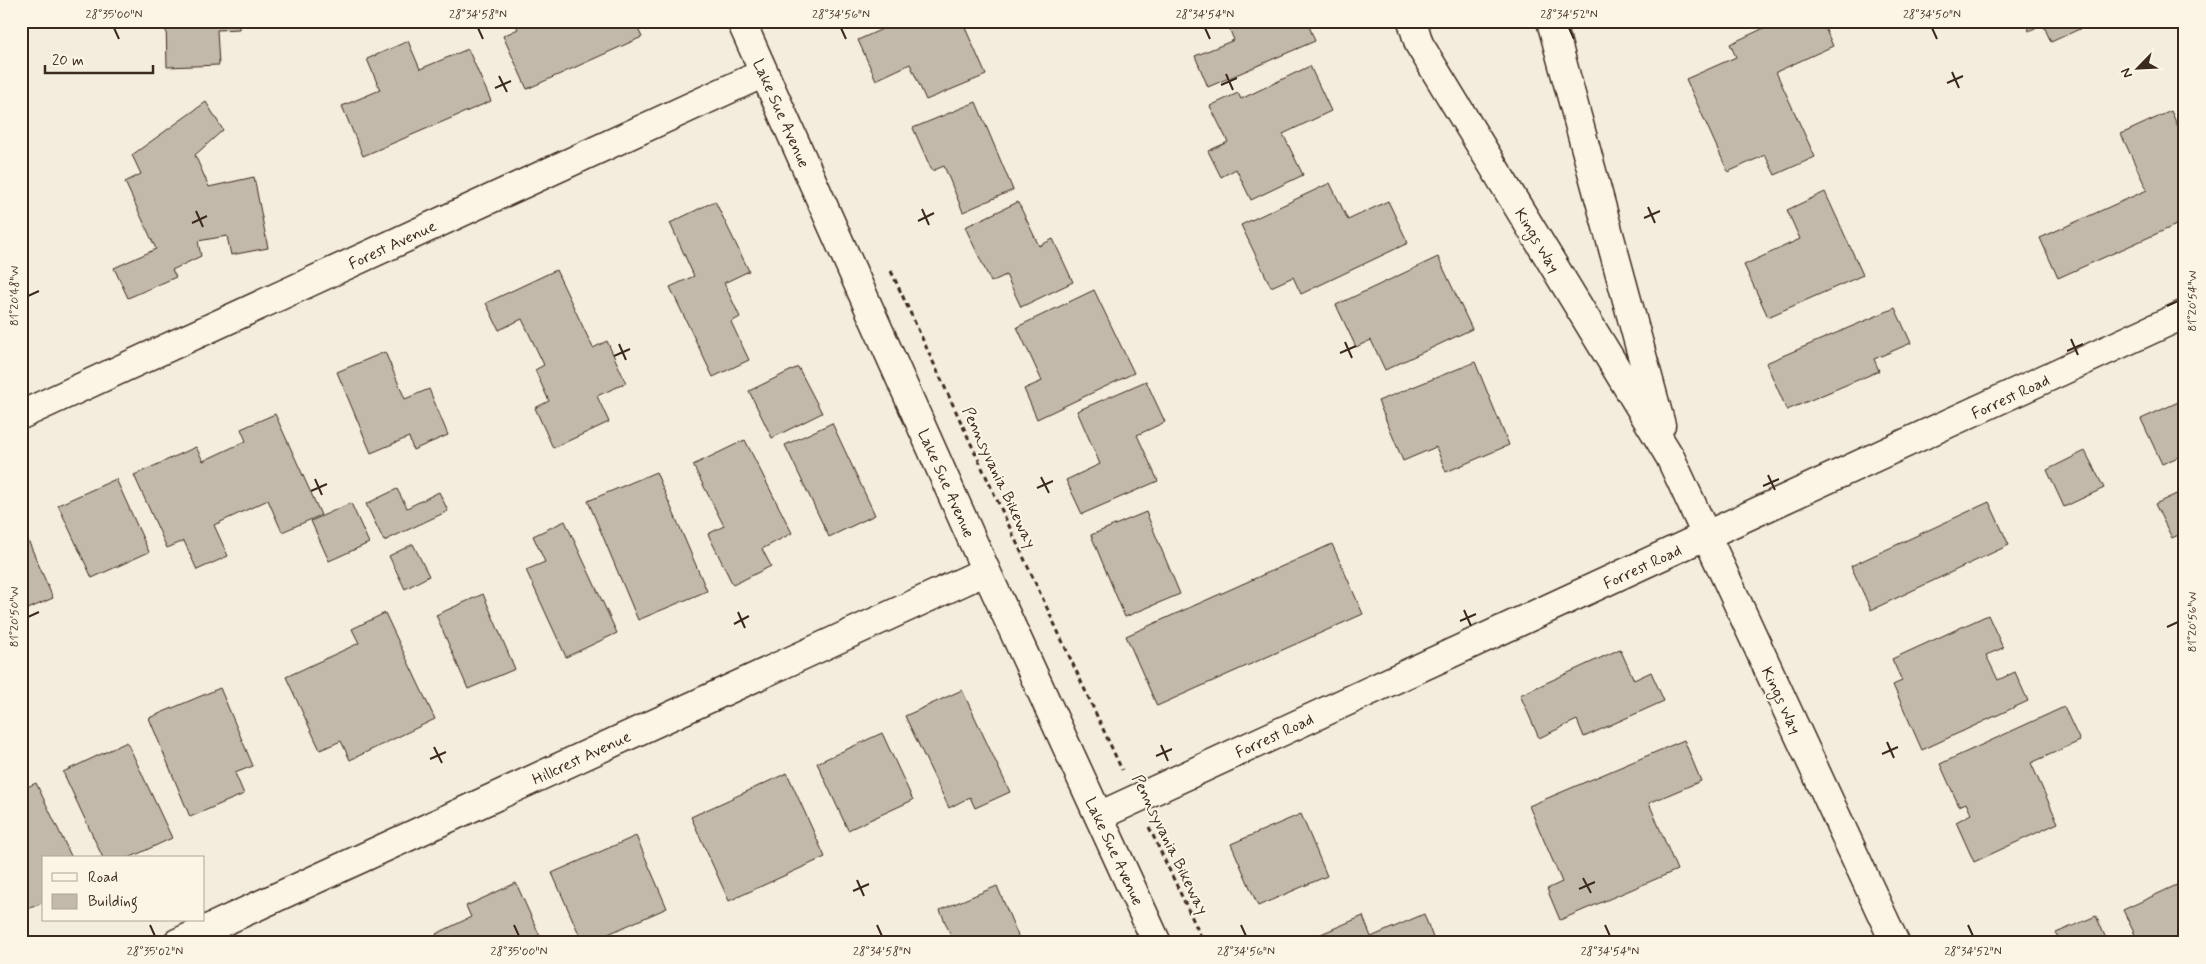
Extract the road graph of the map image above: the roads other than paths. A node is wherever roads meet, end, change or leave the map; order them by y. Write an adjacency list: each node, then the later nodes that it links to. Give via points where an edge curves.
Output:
1 (740, 21): 4 (street, Lake Sue Avenue)
2 (1412, 21): 7 (street, Kings Way, via 1419,44)
3 (1551, 21): 7 (street, Kings Way)
4 (764, 73): 6 (street, Forest Avenue); 9 (street, Lake Sue Avenue)
5 (2185, 314): 8 (street, Forrest Road)
6 (21, 415)
7 (1670, 457): 8 (street, Kings Way)
8 (1706, 537): 10 (street, Forrest Road); 13 (street, Kings Way)
9 (986, 571): 10 (street, Lake Sue Avenue); 11 (street, Hillcrest Avenue)
10 (1099, 816): 12 (street, Lake Sue Avenue)
11 (177, 943)
12 (1157, 943)
13 (1894, 943)

